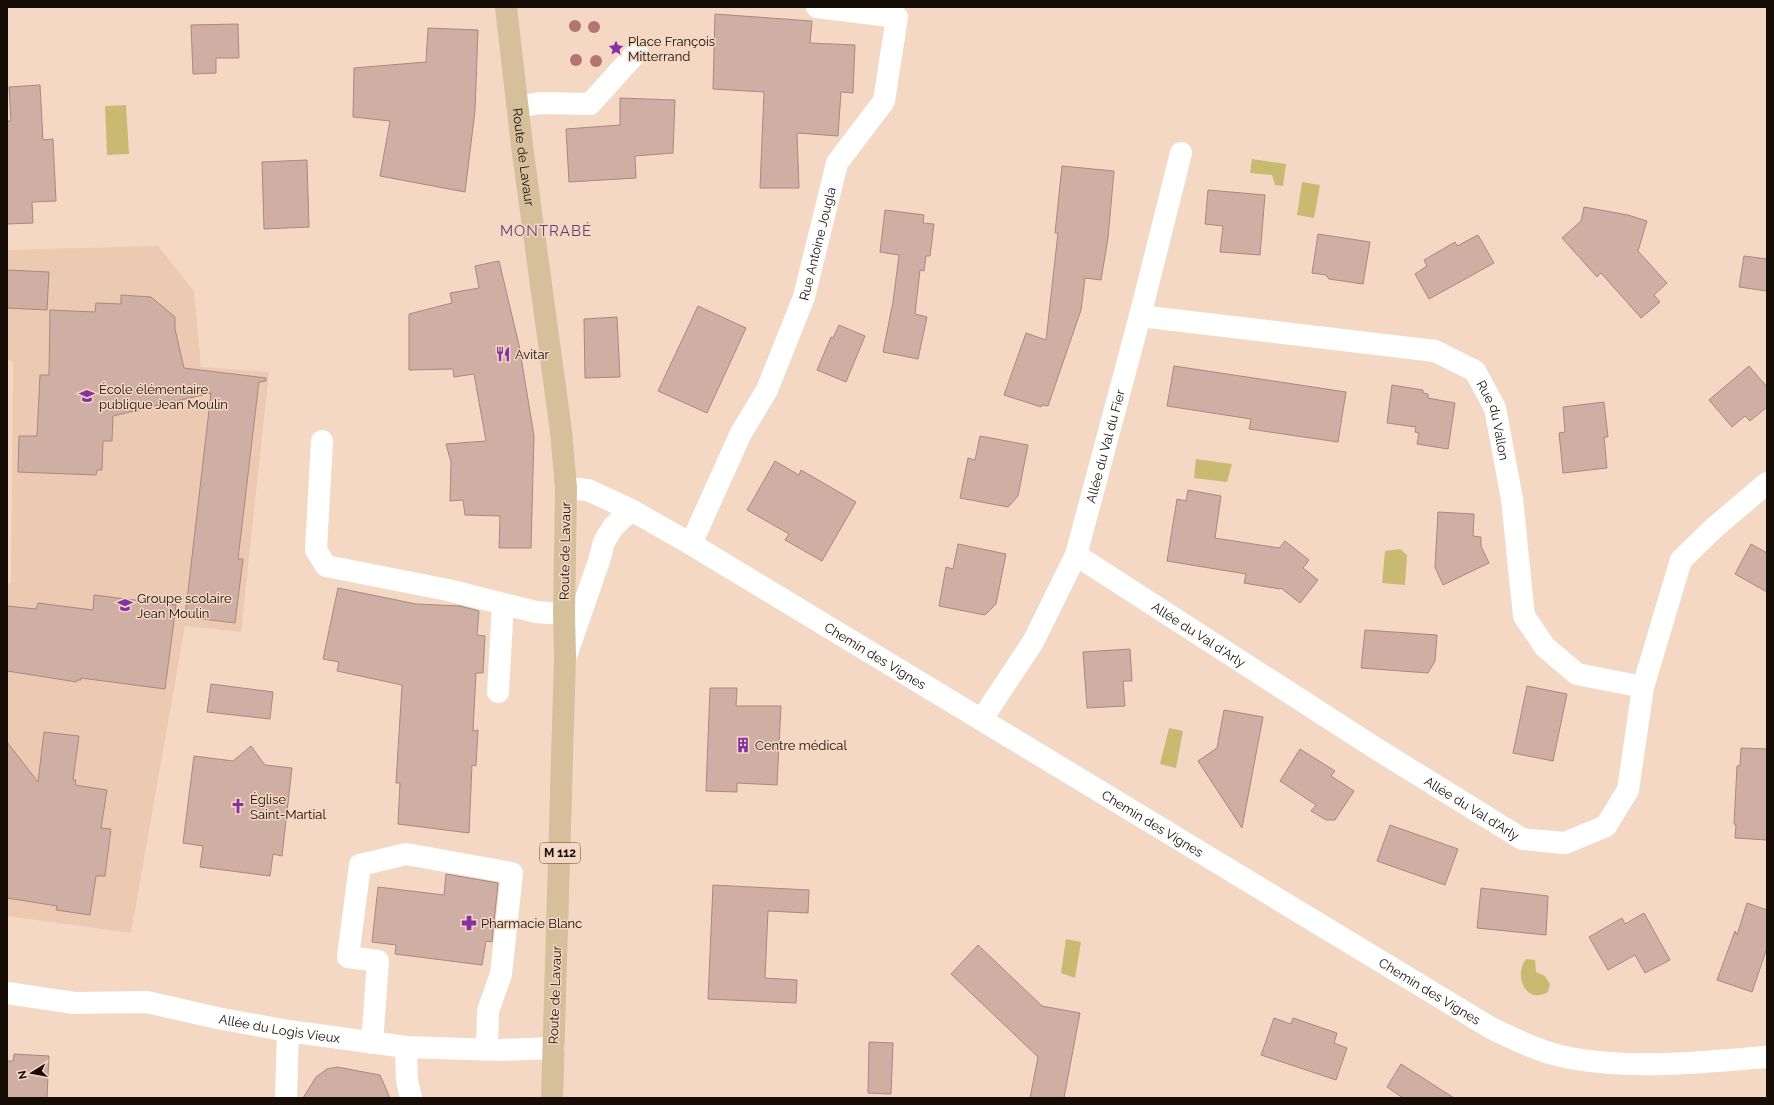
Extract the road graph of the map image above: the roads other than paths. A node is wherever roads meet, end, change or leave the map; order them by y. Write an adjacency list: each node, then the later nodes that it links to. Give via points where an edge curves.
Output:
1 (506, 7): 4 (main road, Route de Lavaur / M 112)
2 (817, 7): 11 (street, Rue Antoine Jougla, via 897,17 884,101 837,162 804,297 767,390 741,433)
3 (637, 52): 4 (street, via 590,104 540,104)
4 (518, 107): 9 (main road, Route de Lavaur / M 112, via 561,431)
5 (1181, 153): 6 (street, Allée du Val du Fier)
6 (1140, 316): 12 (street, Allée du Val du Fier); 16 (street, Rue du Vallon, via 1435,351 1475,371 1495,408 1512,499 1524,616 1545,647 1577,674)
7 (322, 441): 13 (street, via 316,550 326,566 448,590)
8 (1767, 483): 16 (street, Allée du Val d'Arly, via 1681,560)
9 (566, 488): 10 (street, Chemin des Vignes, via 588,490); 14 (main road, Route de Lavaur / M 112)
10 (631, 510): 11 (street, Chemin des Vignes); 15 (street, via 613,527 604,542)
11 (694, 536): 18 (street, Chemin des Vignes)
12 (1076, 555): 16 (street, Allée du Val d'Arly, via 1522,839 1565,843 1606,826 1628,790); 18 (street, Allée du Val du Fier, via 1033,642)
13 (503, 604): 14 (street, via 536,612); 17 (street)
14 (564, 614): 15 (main road, Route de Lavaur / M 112)
15 (565, 657): 23 (main road, Route de Lavaur / M 112)
16 (1643, 687)
17 (498, 692)
18 (982, 719): 25 (street, Chemin des Vignes, via 1491,1028 1529,1046 1569,1058 1611,1063 1658,1064)
19 (7, 993): 20 (street, Allée du Logis Vieux, via 74,1003 146,1002)
20 (288, 1031): 21 (street, Allée du Logis Vieux); 26 (street)
21 (372, 1043): 22 (street, Allée du Logis Vieux); 24 (street, via 378,961 348,957 360,865 406,854 512,873 501,974 488,1011)
22 (406, 1047): 24 (street, Allée du Logis Vieux); 27 (street, via 407,1081)
23 (554, 1048): 24 (street, Allée du Logis Vieux); 28 (main road, Route de Lavaur / M 112)
24 (487, 1049)
25 (1767, 1057)
26 (286, 1098)
27 (412, 1098)
28 (552, 1098)

